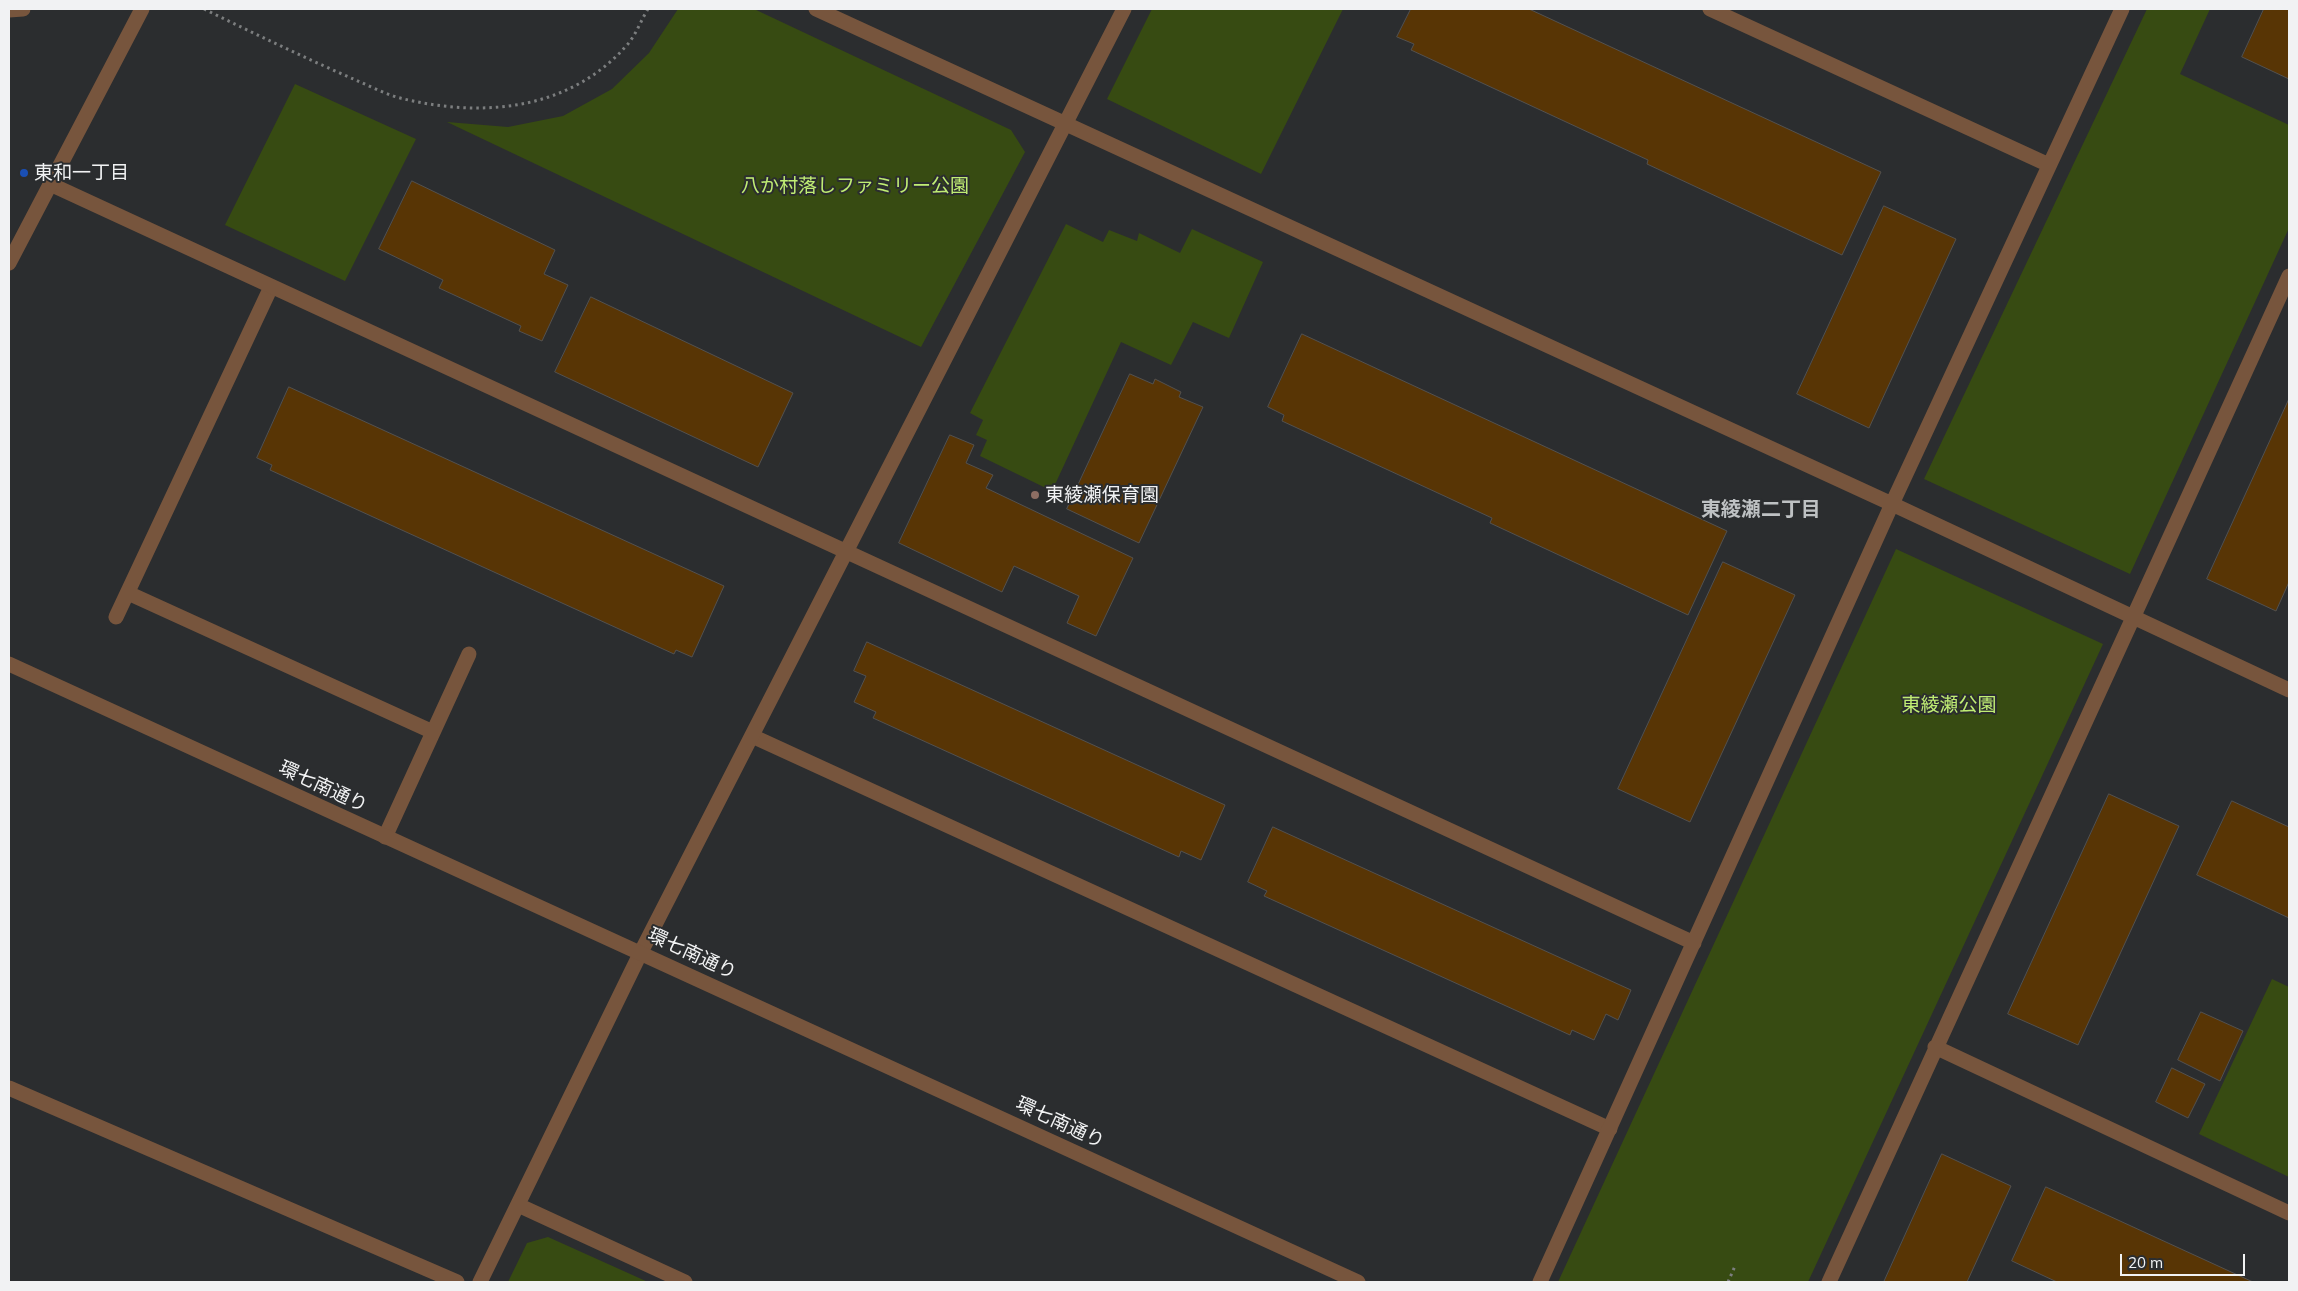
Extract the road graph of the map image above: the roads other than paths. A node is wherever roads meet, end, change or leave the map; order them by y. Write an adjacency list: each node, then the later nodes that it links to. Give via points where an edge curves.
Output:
1 (24, 9): 7 (street)
2 (142, 9): 10 (street)
3 (816, 9): 8 (street)
4 (1124, 9): 8 (street)
5 (1710, 9): 9 (street)
6 (2122, 9): 9 (street)
7 (9, 10)
8 (1066, 122): 14 (street); 15 (street)
9 (2049, 165): 14 (street)
10 (50, 184): 11 (street); 13 (street)
11 (9, 263)
12 (2289, 276): 18 (street)
13 (271, 287): 15 (street); 16 (street)
14 (1892, 504): 18 (street); 25 (street)
15 (846, 552): 23 (street); 25 (street)
16 (128, 592): 17 (street); 22 (street)
17 (116, 617)
18 (2134, 619): 21 (street); 27 (street)
19 (470, 654): 22 (street)
20 (9, 664): 24 (street, 環七南通り)
21 (2289, 690)
22 (433, 732): 24 (street)
23 (752, 736): 26 (street); 29 (street)
24 (385, 837): 26 (street, 環七南通り)
25 (1694, 943): 29 (street)
26 (641, 952): 30 (street); 35 (street, 環七南通り)
27 (1935, 1047): 31 (street); 37 (street)
28 (9, 1088): 32 (street)
29 (1610, 1129): 36 (street)
30 (518, 1205): 33 (street); 34 (street)
31 (2289, 1213)
32 (456, 1282)
33 (480, 1282)
34 (685, 1282)
35 (1358, 1282)
36 (1540, 1282)
37 (1829, 1282)

